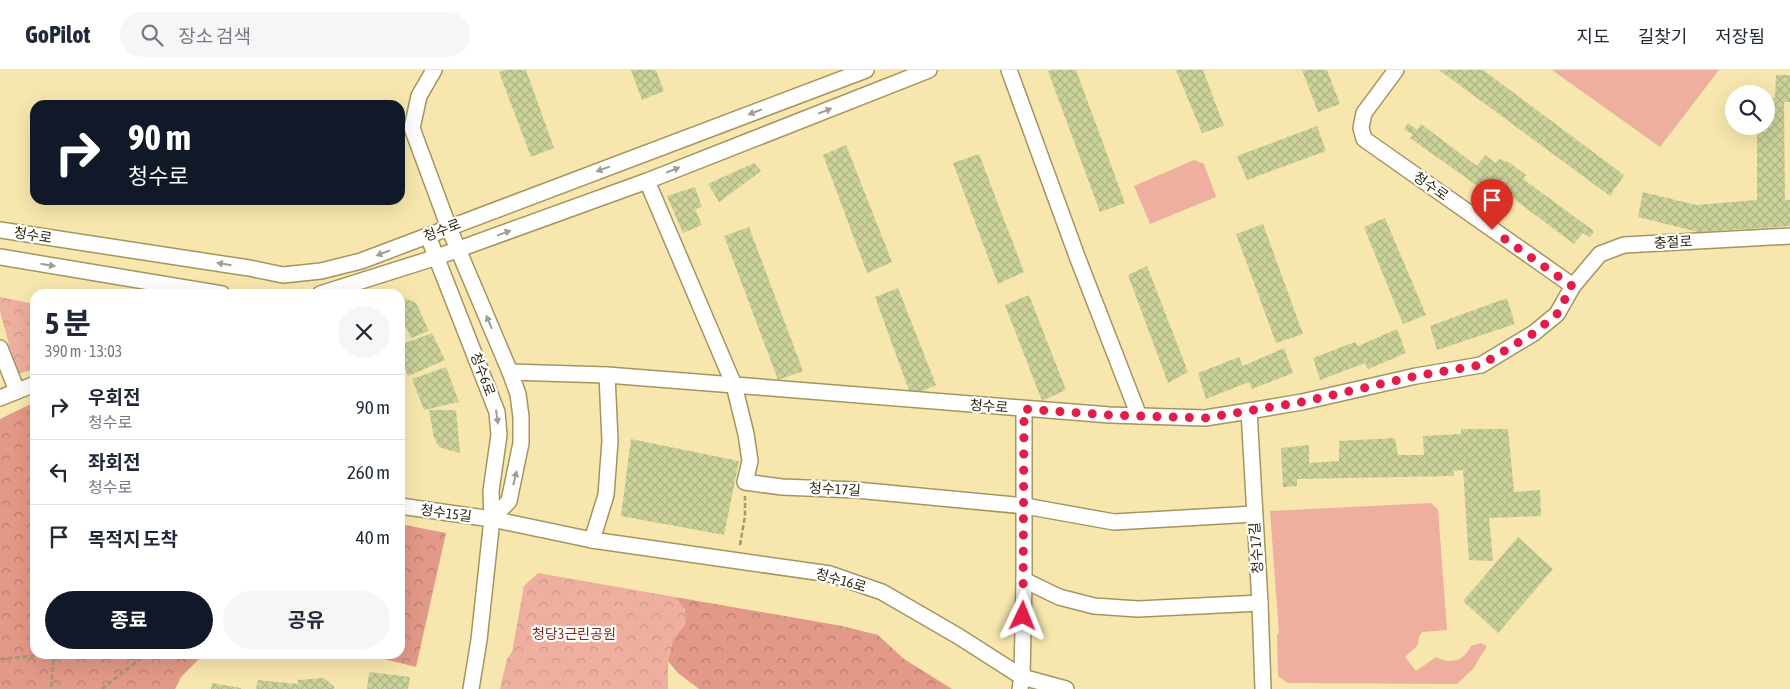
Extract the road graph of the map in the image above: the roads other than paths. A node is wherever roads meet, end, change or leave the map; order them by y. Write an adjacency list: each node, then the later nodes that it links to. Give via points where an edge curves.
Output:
1 (434, 70): 7 (street, 청수로, via 419,96 412,128)
2 (866, 70): 8 (street, 청수로, one-way to 8)
3 (929, 70): 6 (street, 청수로, one-way to 3)
4 (1009, 70): 27 (street)
5 (1396, 70): 15 (street, 청수로, via 1364,114 1361,128 1364,139)
6 (647, 181): 12 (street, 청수로, one-way to 6); 21 (street)
7 (439, 201): 8 (street, 청수로); 10 (street, via 438,222)
8 (450, 228): 10 (street, 청수로); 12 (street, 청수6로)
9 (0, 230): 10 (street, 청수로, one-way to 9, via 360,261 320,271 283,275)
10 (428, 236): 14 (street, 청수6로)
11 (1790, 236): 15 (street, 충절로, via 1624,245 1600,254)
12 (459, 249): 14 (street, 청수로); 19 (street, 청수6로, one-way to 12)
13 (0, 257): 16 (street, 청수로, one-way to 16)
14 (437, 257): 17 (street, 청수로); 31 (street, 청수6로, one-way to 31, via 497,412 499,436 491,491)
15 (1572, 286): 26 (street, 청수로, via 1557,314 1534,333 1481,365)
16 (192, 289)
17 (336, 289)
18 (0, 348): 23 (street)
19 (510, 372): 20 (street, 청수6로); 31 (street, 청수6로, one-way to 19, via 509,501 522,443 518,394)
20 (607, 374): 21 (street, 청수6로); 32 (street, via 610,441 606,495)
21 (734, 385): 25 (street, 청수로); 28 (street, 청수17길, via 750,461 745,482)
22 (30, 386): 23 (street)
23 (17, 391): 24 (street)
24 (0, 398)
25 (1024, 409): 27 (street, 청수로); 28 (street)
26 (1249, 411): 27 (street, 청수로, via 1205,418); 30 (street)
27 (1139, 416)
28 (1025, 506): 30 (street, 청수17길, via 1114,522); 33 (street)
29 (405, 507): 31 (street, 청수15길)
30 (1254, 514): 34 (street, 청수17길)
31 (492, 519): 32 (street, 청수16로); 36 (street, 청수6로)
32 (592, 540): 35 (street, 청수16로, via 830,574 882,592 958,636)
33 (1024, 580): 34 (street, via 1059,597 1094,606 1138,609); 35 (street)
34 (1260, 603): 39 (street, 청수17길)
35 (1021, 683): 37 (street, 청수16로)
36 (471, 689)
37 (1066, 689)
38 (1257, 689): 39 (street)
39 (1263, 689): 40 (street)
40 (1273, 689)

